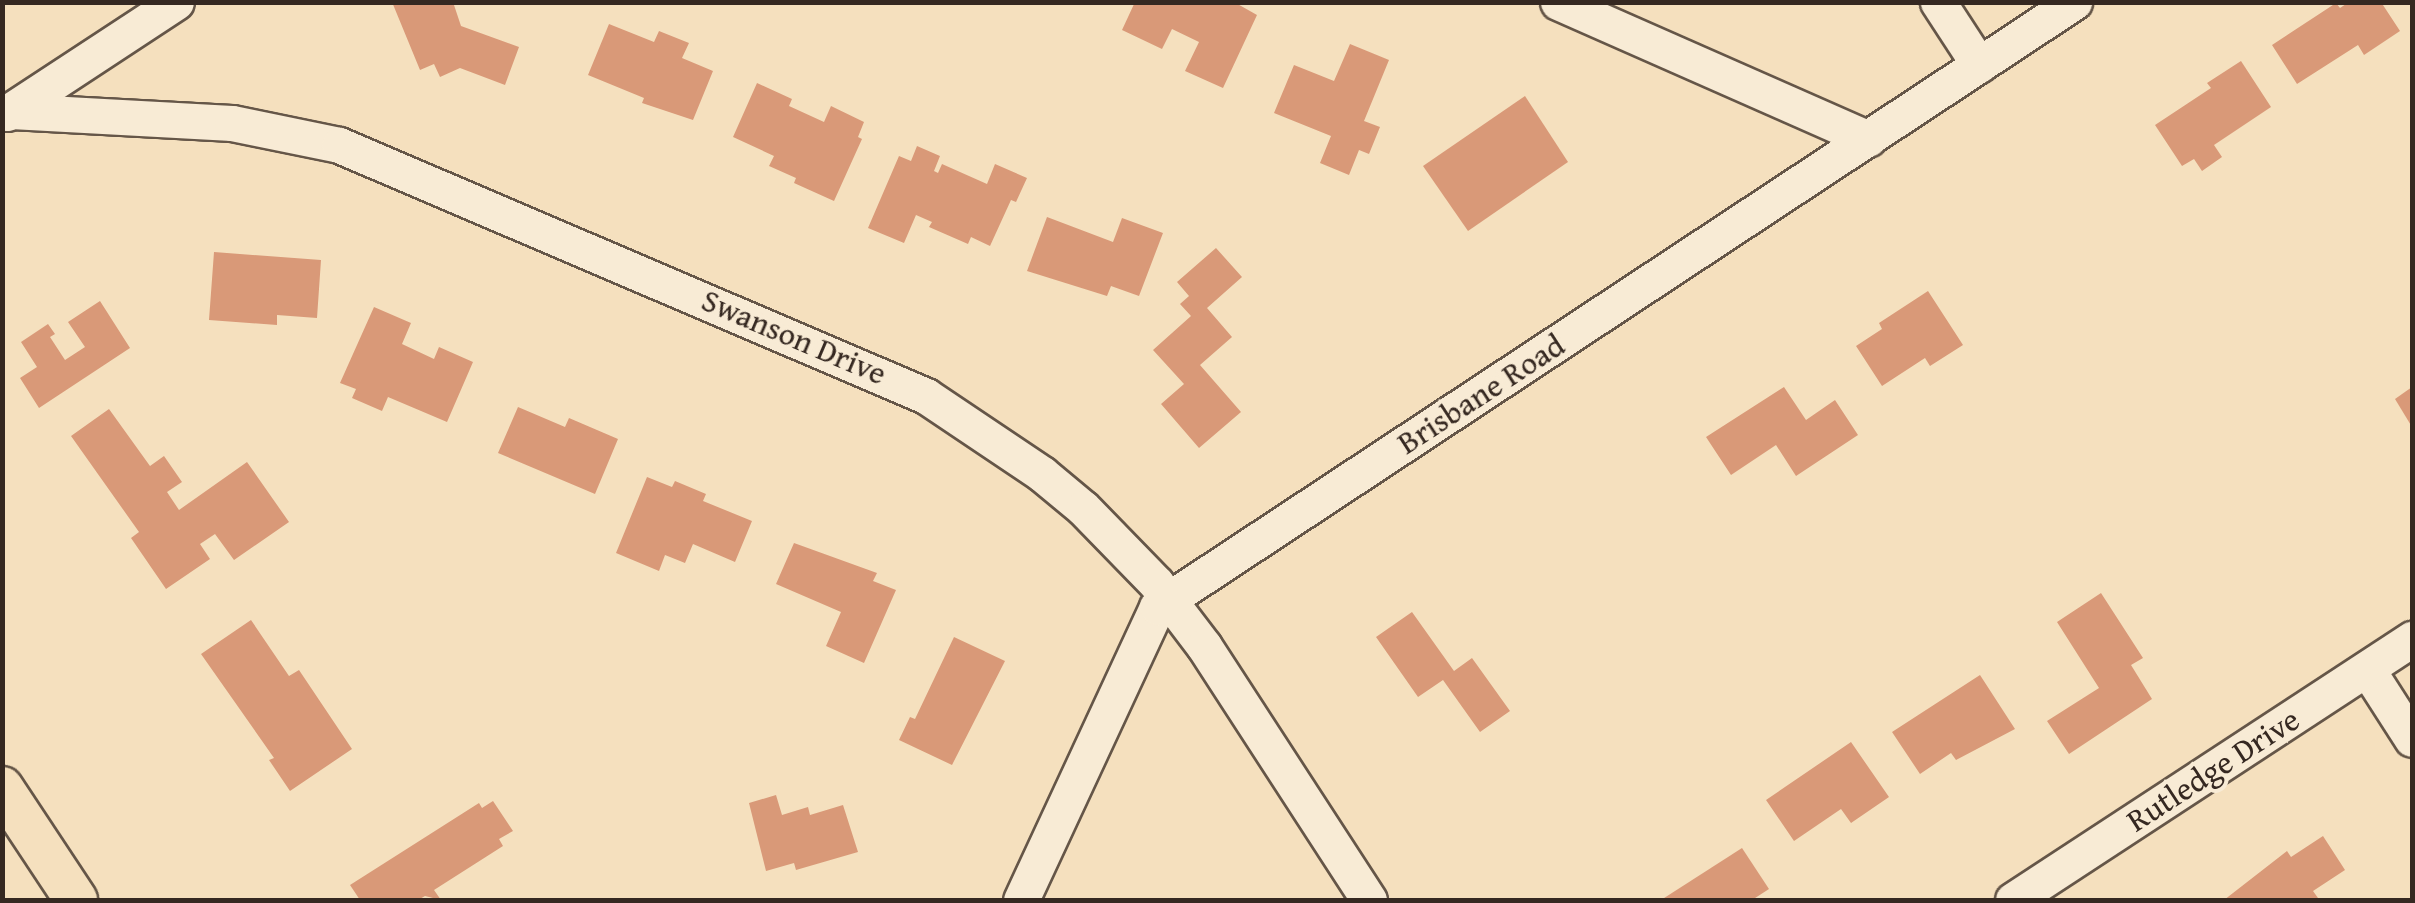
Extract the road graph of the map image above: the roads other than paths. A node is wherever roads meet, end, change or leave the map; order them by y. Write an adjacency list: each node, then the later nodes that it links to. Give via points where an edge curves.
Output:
1 (176, 2): 6 (street)
2 (1558, 2): 7 (street)
3 (1938, 2): 5 (street)
4 (2074, 2): 5 (street, Brisbane Road)
5 (1979, 65): 7 (street, Brisbane Road)
6 (7, 114): 8 (street, Swanson Drive, via 232,123 377,159 926,396 1042,474)
7 (1868, 139): 8 (street, Brisbane Road)
8 (1169, 600): 14 (street, Brisbane Road, via 1152,616); 15 (street, Swanson Drive)
9 (2412, 640): 10 (street, Rutledge Drive)
10 (2367, 670): 11 (street); 16 (street, Rutledge Drive)
11 (2412, 738)
12 (2, 788): 13 (main road)
13 (76, 900)
14 (1021, 900)
15 (1369, 900)
16 (2013, 900)

